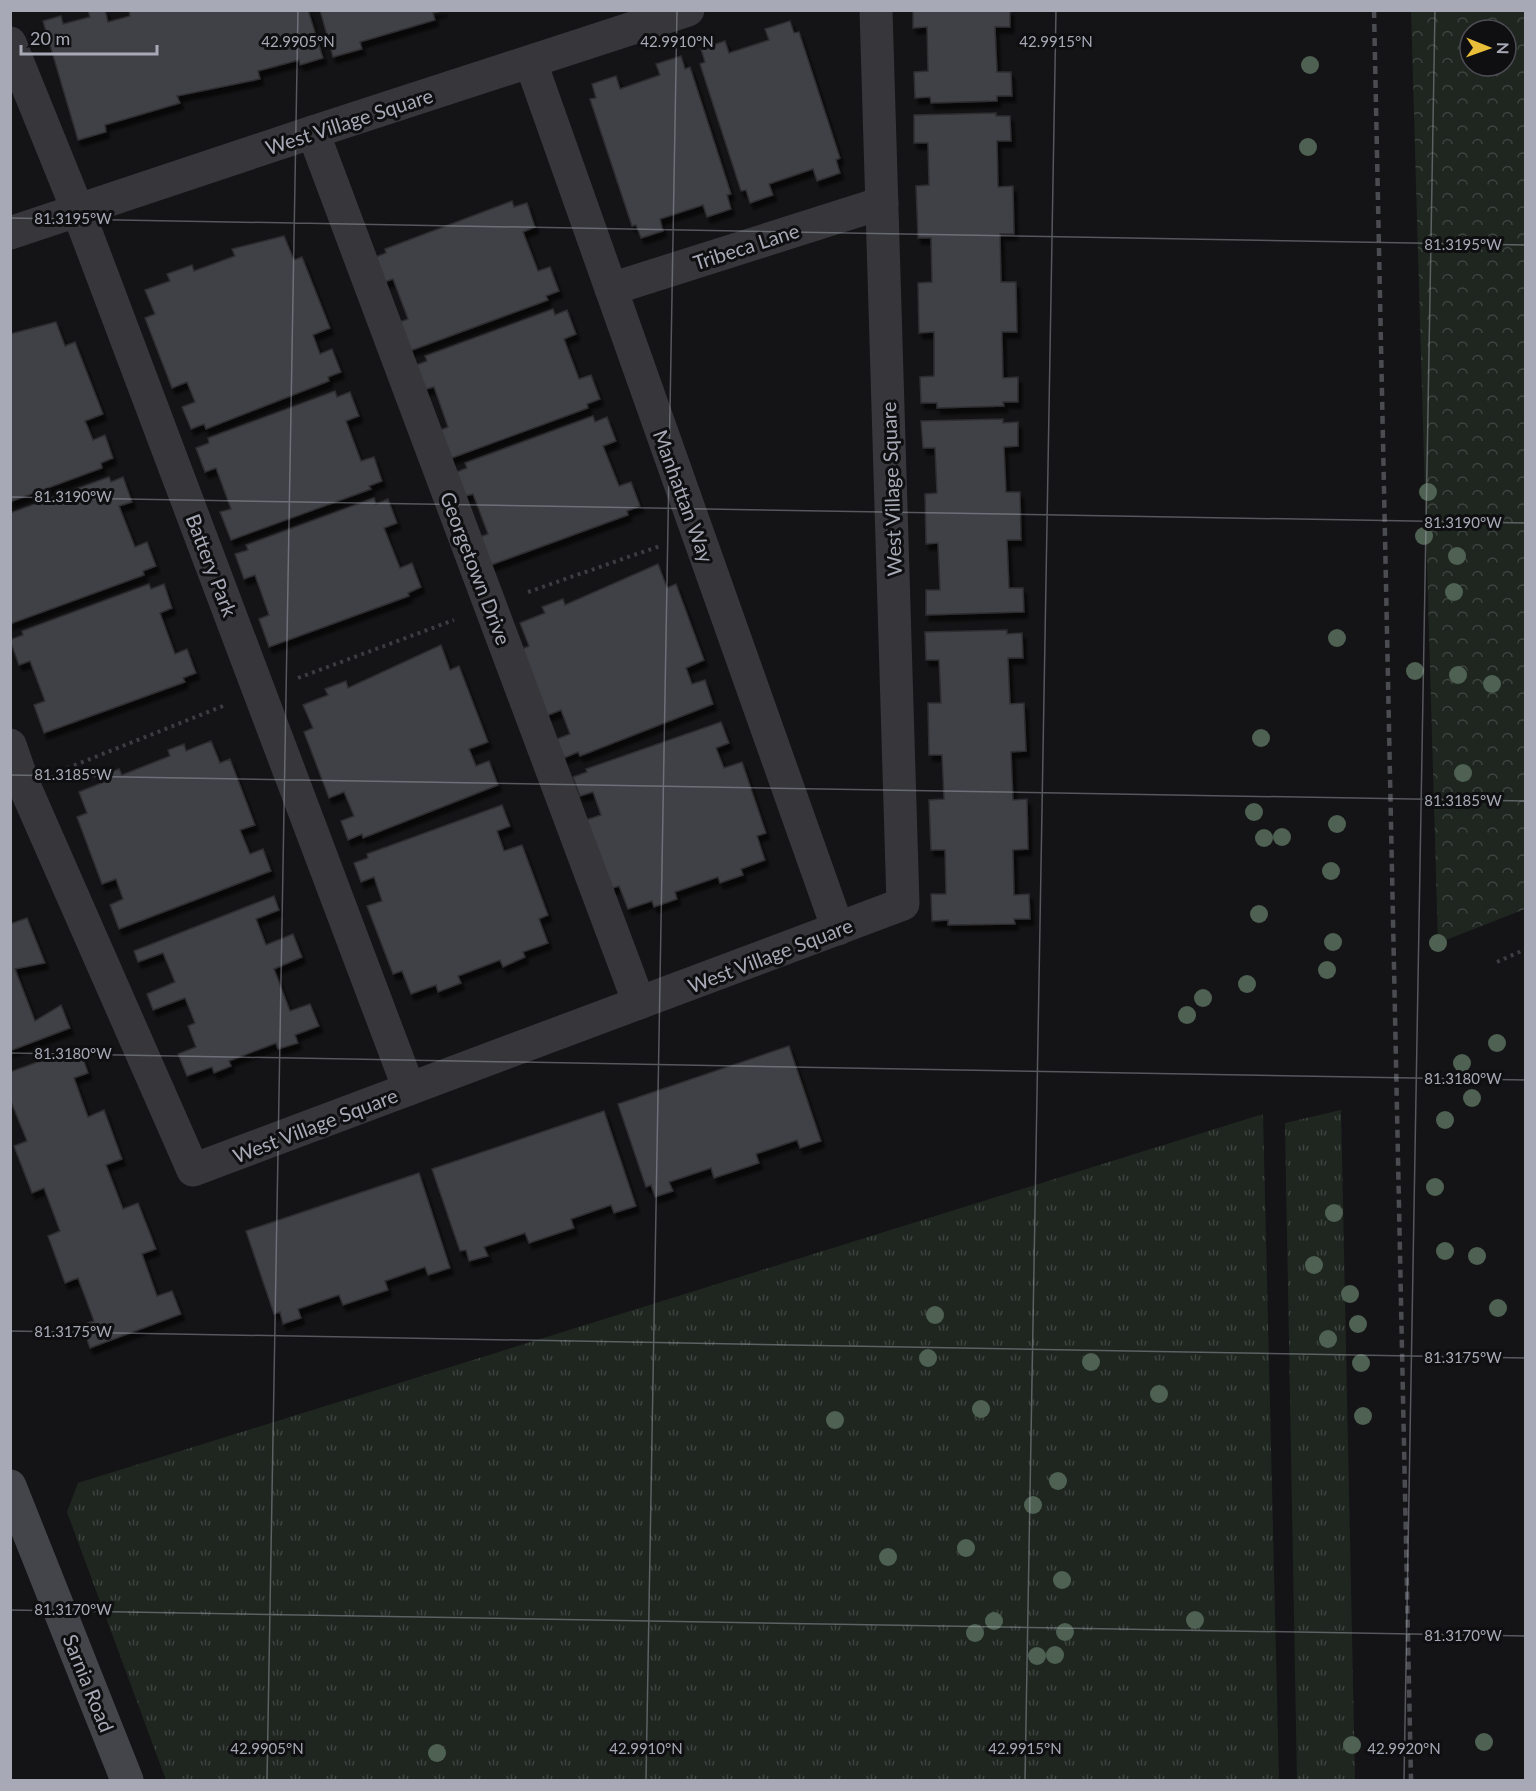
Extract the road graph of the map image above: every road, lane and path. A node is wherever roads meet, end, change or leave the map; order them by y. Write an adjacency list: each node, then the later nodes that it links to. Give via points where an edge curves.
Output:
1 (688, 10): 4 (street, West Village Square)
2 (876, 10): 6 (street, West Village Square)
3 (10, 43): 7 (street, Battery Park)
4 (531, 63): 5 (street, West Village Square); 9 (street, Manhattan Way)
5 (313, 132): 7 (street, West Village Square); 11 (street, Georgetown Drive)
6 (882, 203): 9 (street, Tribeca Lane); 15 (street, West Village Square, via 903,904)
7 (78, 211): 8 (street, West Village Square); 12 (street, Battery Park)
8 (10, 234)
9 (611, 289): 10 (street, Manhattan Way)
10 (697, 533): 11 (path); 15 (street, Manhattan Way)
11 (491, 606): 12 (path); 18 (street, Georgetown Drive)
12 (260, 692): 14 (path); 19 (street, Battery Park)
13 (10, 745): 14 (street, West Village Square)
14 (17, 788): 19 (street, West Village Square, via 193,1170)
15 (838, 929): 18 (street, West Village Square)
16 (1526, 949): 17 (path)
17 (1497, 962)
18 (639, 1003): 19 (street, West Village Square)
19 (410, 1089)
20 (10, 1486): 21 (main road, Sarnia Road)
21 (127, 1780)

